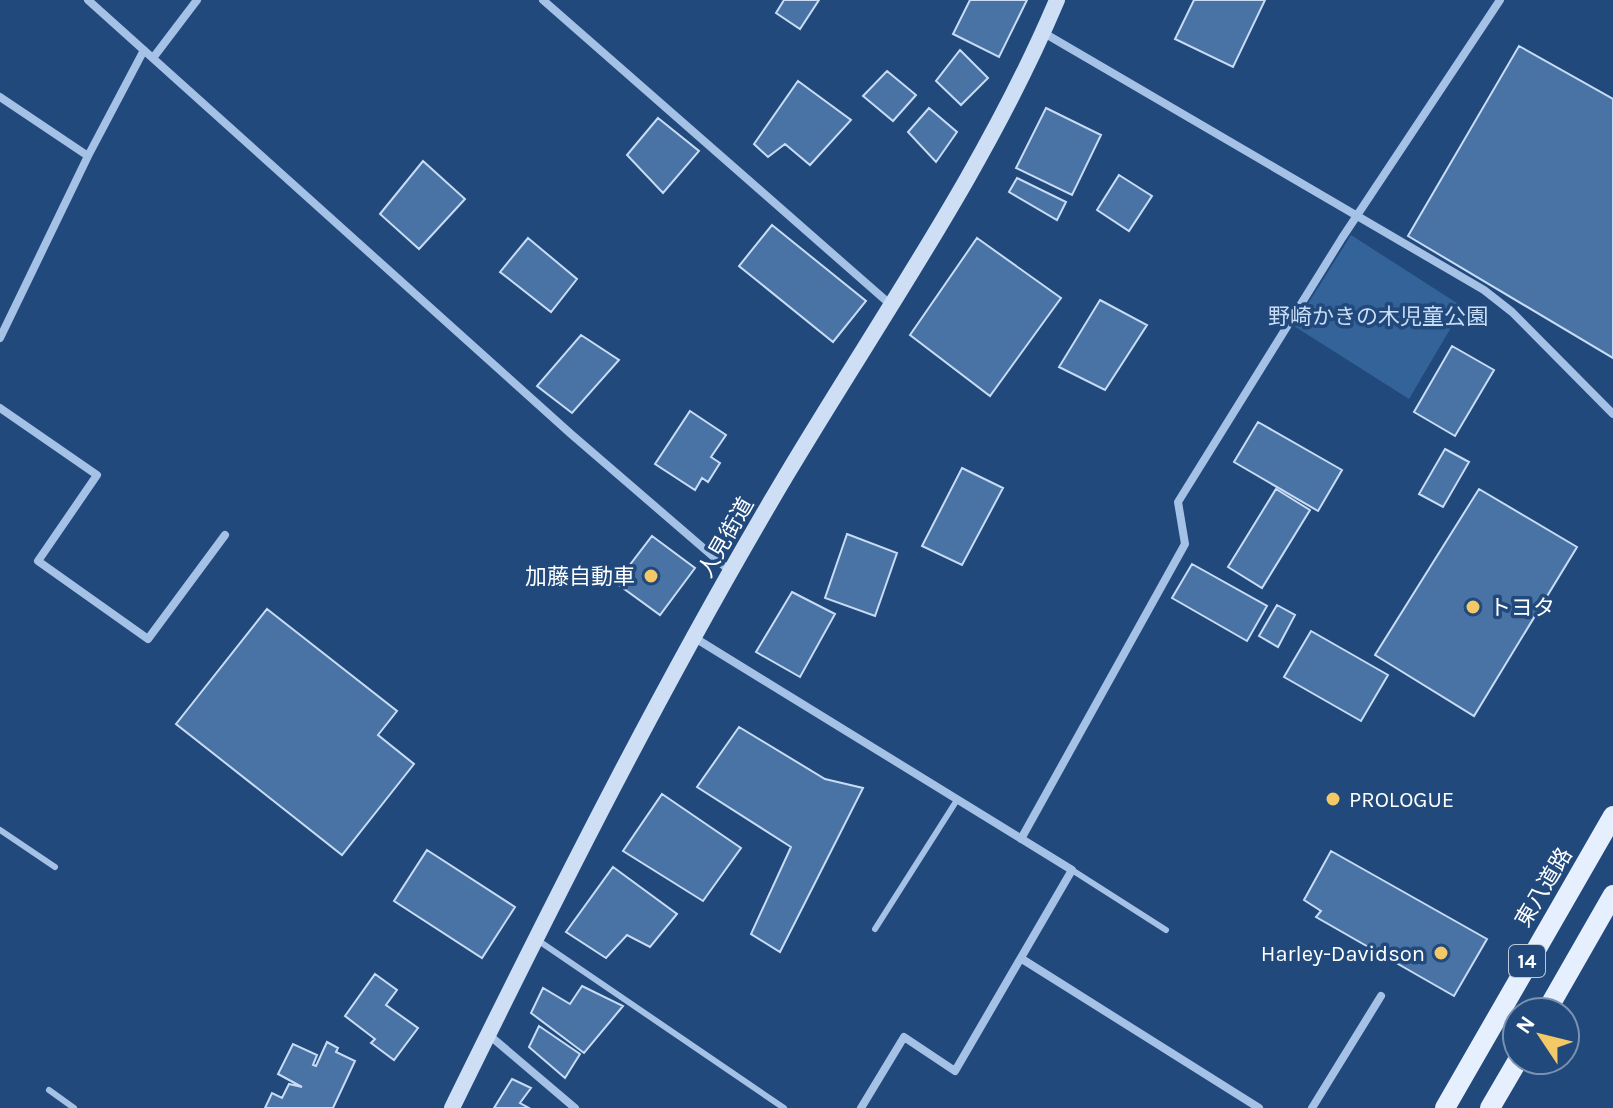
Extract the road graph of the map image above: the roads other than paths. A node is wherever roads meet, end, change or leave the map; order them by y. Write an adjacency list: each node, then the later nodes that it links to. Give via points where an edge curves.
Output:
1 (88, 0): 7 (street)
2 (197, 0): 8 (street)
3 (543, 0): 12 (street)
4 (1057, 0): 6 (main road, 人見街道)
5 (1500, 0): 11 (street)
6 (1044, 33): 11 (street); 12 (main road, 人見街道, via 1008,107)
7 (144, 50): 8 (street); 10 (street)
8 (153, 58): 17 (street)
9 (0, 97): 10 (street)
10 (88, 156): 13 (street)
11 (1356, 215): 15 (street, via 1484,290); 22 (street, via 1178,502 1185,544)
12 (891, 305): 17 (main road, 人見街道)
13 (0, 338)
14 (0, 408): 16 (street, via 97,475 38,561 148,639)
15 (1613, 414)
16 (225, 535)
17 (730, 571): 18 (main road, 人見街道)
18 (695, 638): 19 (street); 28 (main road, 人見街道)
19 (957, 800): 22 (street); 26 (lane)
20 (1613, 816): 42 (main road, 東八道路 / 14)
21 (0, 830): 23 (lane)
22 (1021, 839): 24 (street)
23 (55, 867)
24 (1072, 870): 27 (lane); 29 (street)
25 (1613, 895): 31 (main road, 14)
26 (875, 929)
27 (1166, 930)
28 (535, 938): 32 (main road, 人見街道); 38 (lane)
29 (1022, 959): 39 (street, via 955,1071 904,1037); 40 (street)
30 (1381, 996): 41 (street)
31 (1555, 996)
32 (488, 1034): 36 (main road, 人見街道); 37 (street)
33 (1509, 1076): 43 (main road)
34 (49, 1090): 35 (lane)
35 (74, 1108)
36 (452, 1108)
37 (575, 1108)
38 (784, 1108)
39 (861, 1108)
40 (1259, 1108)
41 (1312, 1108)
42 (1445, 1108)
43 (1490, 1108)

